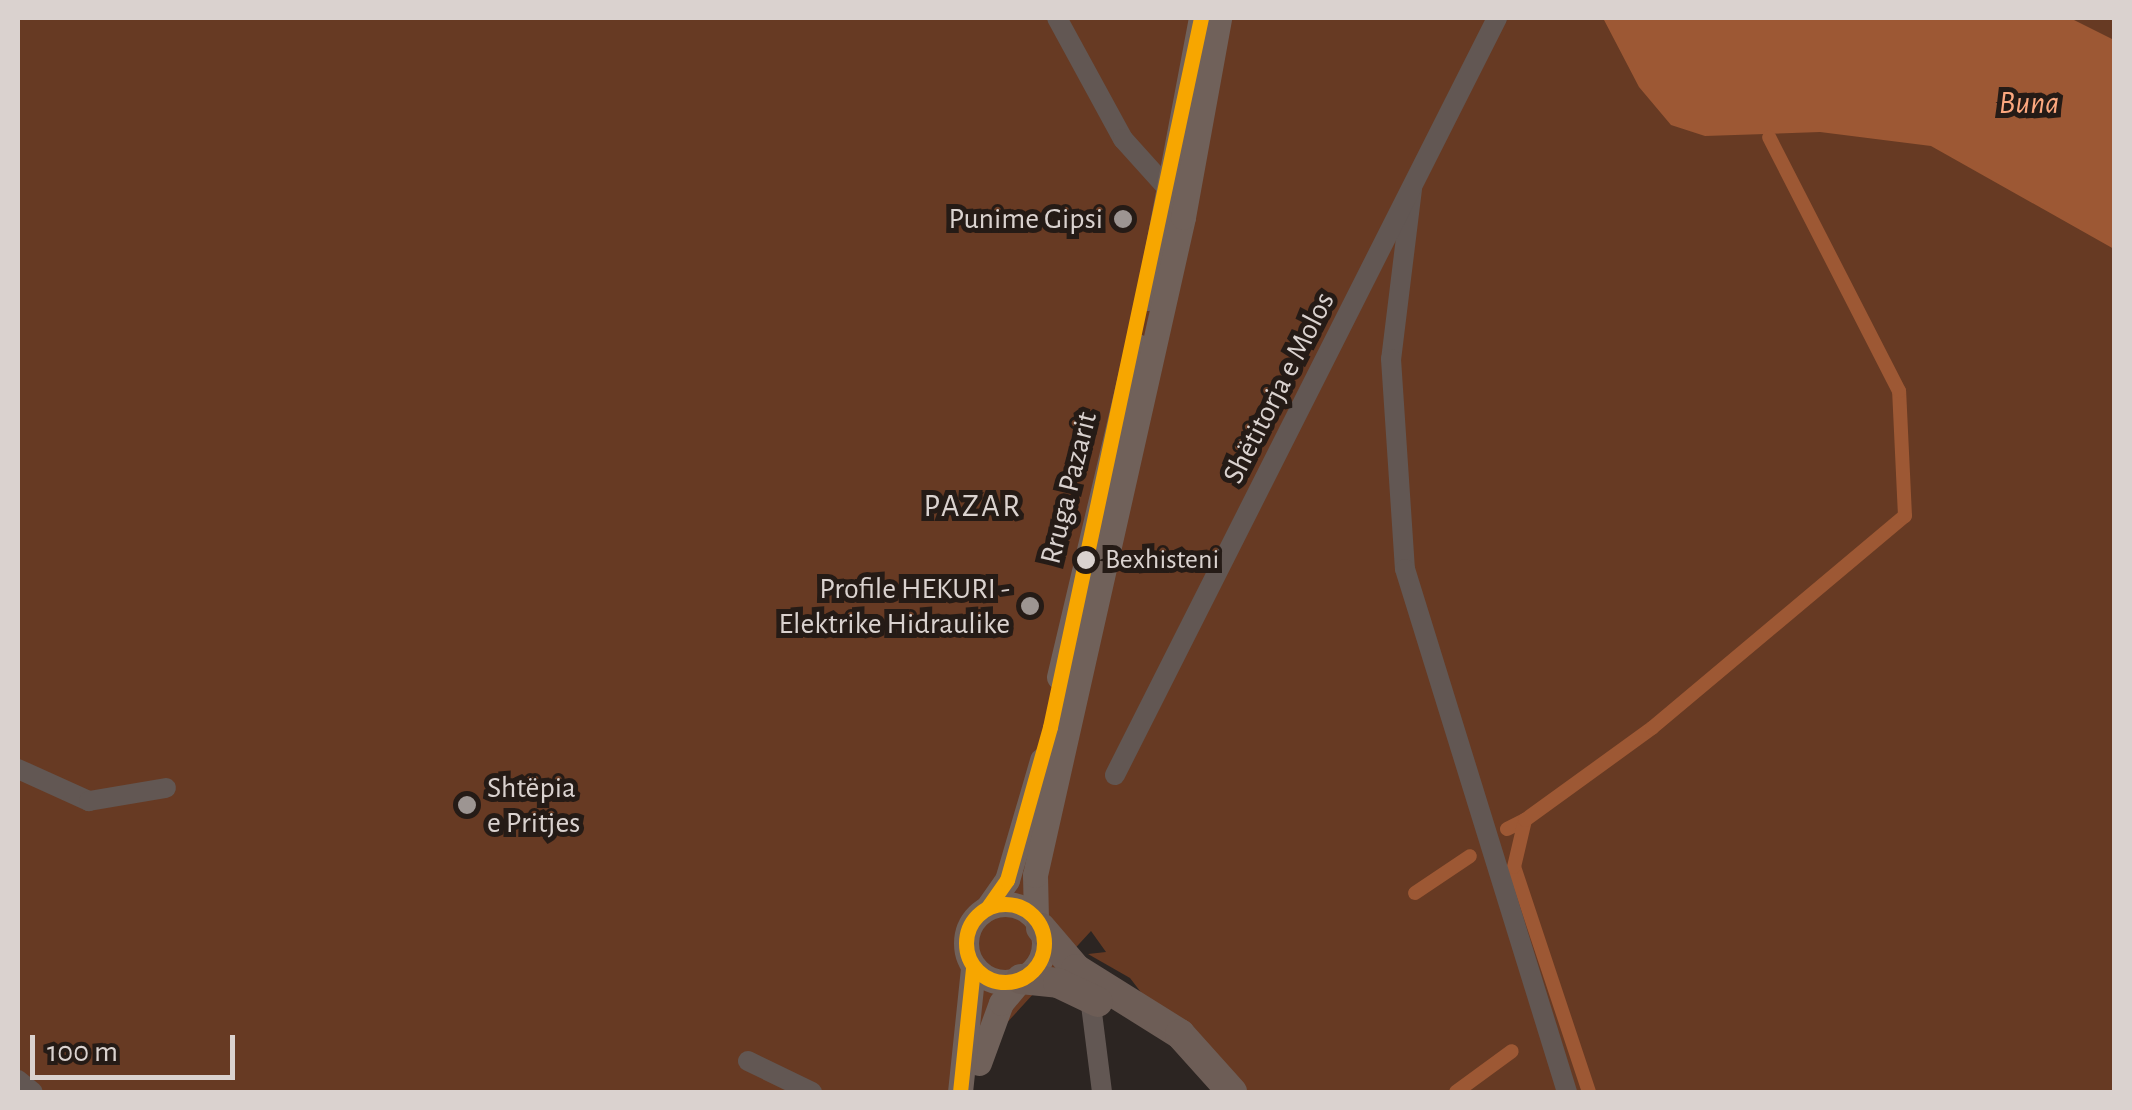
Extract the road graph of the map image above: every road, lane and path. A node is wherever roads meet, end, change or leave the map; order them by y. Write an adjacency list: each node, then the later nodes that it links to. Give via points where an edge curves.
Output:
1 (1057, 18): 6 (street, via 1130,150)
2 (1201, 18): 6 (main road, Rruga Pazarit)
3 (1219, 18): 11 (main road, Rruga Pazarit, via 1184,217 1035,874)
4 (1493, 20): 5 (street, Shëtitorja e Molos)
5 (1412, 189): 8 (street, Shëtitorja e Molos); 25 (street, via 1390,392 1405,569)
6 (1169, 190): 10 (main road, Rruga Pazarit, via 1026,827)
7 (18, 768): 9 (street, via 89,801)
8 (1116, 774)
9 (166, 788)
10 (988, 907): 11 (main road, via 1023,908); 12 (main road, via 968,928)
11 (1039, 923): 13 (main road, via 1042,958); 14 (highway)
12 (973, 968): 13 (main road, via 987,979); 20 (main road, via 977,997)
13 (1021, 980): 14 (highway); 21 (main road, via 990,1029)
14 (1092, 989): 22 (street); 23 (highway); 24 (highway, via 1180,1034)
15 (748, 1062): 17 (street)
16 (18, 1080): 18 (street)
17 (776, 1087): 19 (street)
18 (33, 1092)
19 (812, 1092)
20 (960, 1092)
21 (974, 1092)
22 (1102, 1092)
23 (1207, 1092)
24 (1232, 1092)
25 (1567, 1092)

